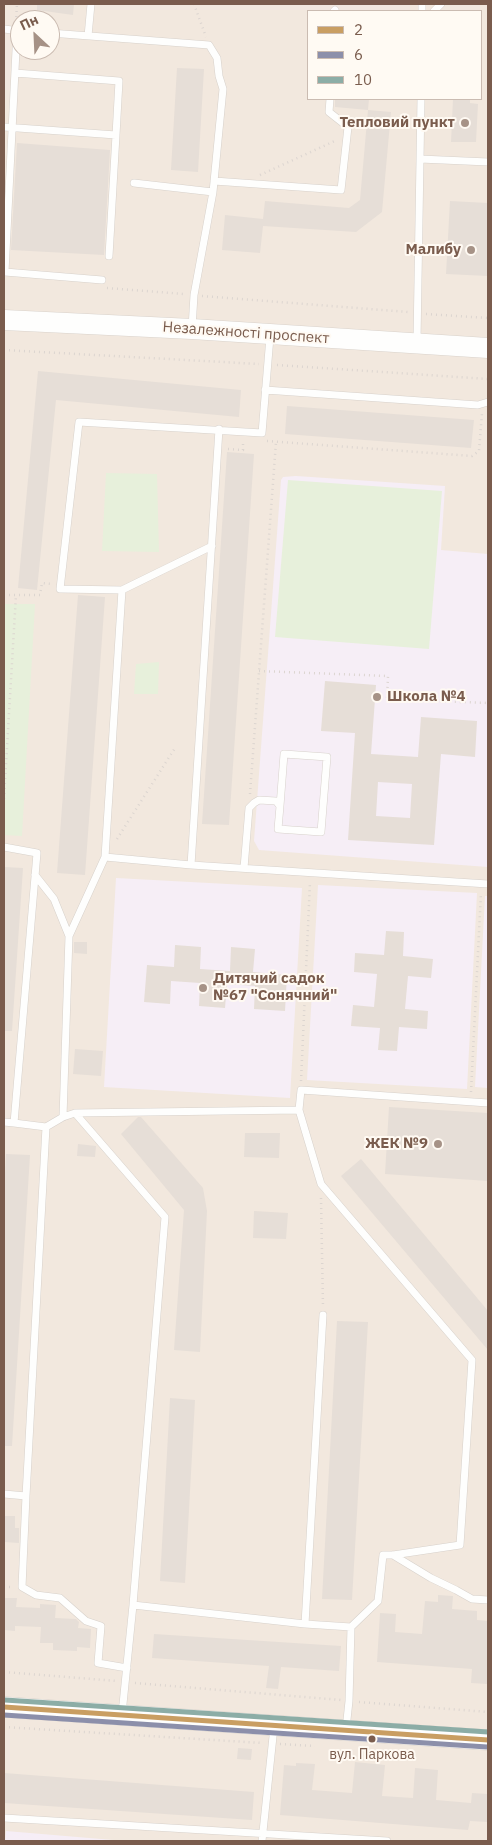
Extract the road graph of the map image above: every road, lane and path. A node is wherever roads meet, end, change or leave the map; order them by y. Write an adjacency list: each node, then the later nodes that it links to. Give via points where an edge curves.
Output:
1 (91, 4): 4 (lane)
2 (194, 4): 5 (path)
3 (60, 34): 4 (lane)
4 (88, 36): 5 (lane)
5 (209, 45): 17 (lane, via 217,58 223,90)
6 (16, 60): 7 (lane)
7 (15, 73): 11 (lane); 12 (lane, via 118,80)
8 (330, 100): 13 (lane, via 329,112 348,127)
9 (420, 100): 15 (lane)
10 (4, 127): 11 (lane)
11 (12, 128): 12 (lane); 14 (lane)
12 (116, 135): 21 (lane)
13 (347, 136): 19 (path); 19 (lane, via 341,190)
14 (7, 158): 22 (lane, via 5,272)
15 (420, 159): 16 (lane); 25 (lane)
16 (488, 162)
17 (214, 181): 19 (lane); 20 (lane)
18 (134, 183): 20 (lane)
19 (242, 183)
20 (213, 192): 24 (lane)
21 (109, 256)
22 (102, 280)
23 (99, 288): 24 (path)
24 (194, 295): 25 (path); 28 (lane)
25 (418, 313): 26 (path); 30 (lane)
26 (488, 318)
27 (4, 320): 28 (street, Незалежності проспект)
28 (192, 329): 29 (street, Незалежності проспект)
29 (270, 334): 30 (street, Незалежності проспект); 33 (lane)
30 (417, 344): 31 (street, Незалежності проспект)
31 (488, 348)
32 (4, 350): 33 (path)
33 (268, 365): 34 (path); 35 (lane)
34 (488, 379)
35 (265, 390): 36 (lane, via 478,405); 38 (lane, via 262,432)
36 (485, 402): 39 (path, via 478,451 472,456)
37 (219, 429): 38 (lane); 40 (lane); 42 (lane, via 79,422)
38 (243, 435): 39 (path); 40 (path, via 243,450)
39 (276, 442): 46 (path)
40 (218, 448): 41 (lane)
41 (212, 546): 43 (lane); 54 (lane)
42 (61, 584): 43 (lane, via 60,589); 45 (path, via 42,583 40,595)
43 (122, 590): 53 (lane)
44 (4, 595): 45 (path)
45 (16, 595): 49 (path)
46 (259, 670): 47 (path, via 388,676 387,699); 51 (path)
47 (488, 703)
48 (175, 748): 53 (path)
49 (4, 799)
50 (279, 801): 50 (lane, via 278,828 321,832 327,757 284,754); 51 (lane, via 259,800)
51 (249, 808): 55 (lane)
52 (4, 847): 57 (lane, via 37,853)
53 (105, 857): 54 (lane); 59 (lane)
54 (191, 864): 55 (lane)
55 (244, 868): 56 (lane)
56 (310, 873): 58 (lane); 60 (path)
57 (35, 875): 59 (lane, via 54,899); 67 (lane)
58 (485, 884): 61 (path)
59 (69, 936): 65 (lane)
60 (300, 1090): 61 (lane); 63 (lane)
61 (470, 1102): 62 (lane)
62 (488, 1103)
63 (299, 1110): 64 (lane); 69 (lane)
64 (75, 1113): 65 (lane); 75 (lane, via 165,1217)
65 (63, 1117): 68 (lane)
66 (4, 1122): 67 (lane)
67 (14, 1123): 68 (lane)
68 (46, 1127): 72 (lane)
69 (320, 1184): 70 (path); 73 (lane, via 472,1360 460,1545)
70 (323, 1315): 76 (lane)
71 (4, 1494): 72 (lane)
72 (26, 1496): 78 (lane, via 22,1587 36,1595 60,1598 86,1621 101,1626 98,1663)
73 (393, 1555): 74 (lane, via 472,1599); 77 (lane, via 383,1555 378,1601)
74 (488, 1600)
75 (133, 1605): 76 (lane); 78 (lane)
76 (305, 1624): 77 (lane)
77 (351, 1627): 81 (lane)
78 (127, 1668): 80 (lane)
79 (4, 1672): 80 (path)
80 (124, 1682): 81 (path); 84 (lane)
81 (349, 1701): 83 (path); 86 (lane)
82 (4, 1707): 84 (street)
83 (488, 1712)
84 (122, 1716): 87 (street)
85 (4, 1727): 87 (path)
86 (346, 1731): 87 (street); 88 (street)
87 (273, 1734): 89 (path); 91 (lane)
88 (488, 1740)
89 (322, 1746)
90 (4, 1818): 91 (lane)
91 (262, 1837): 92 (lane)
92 (387, 1841)

